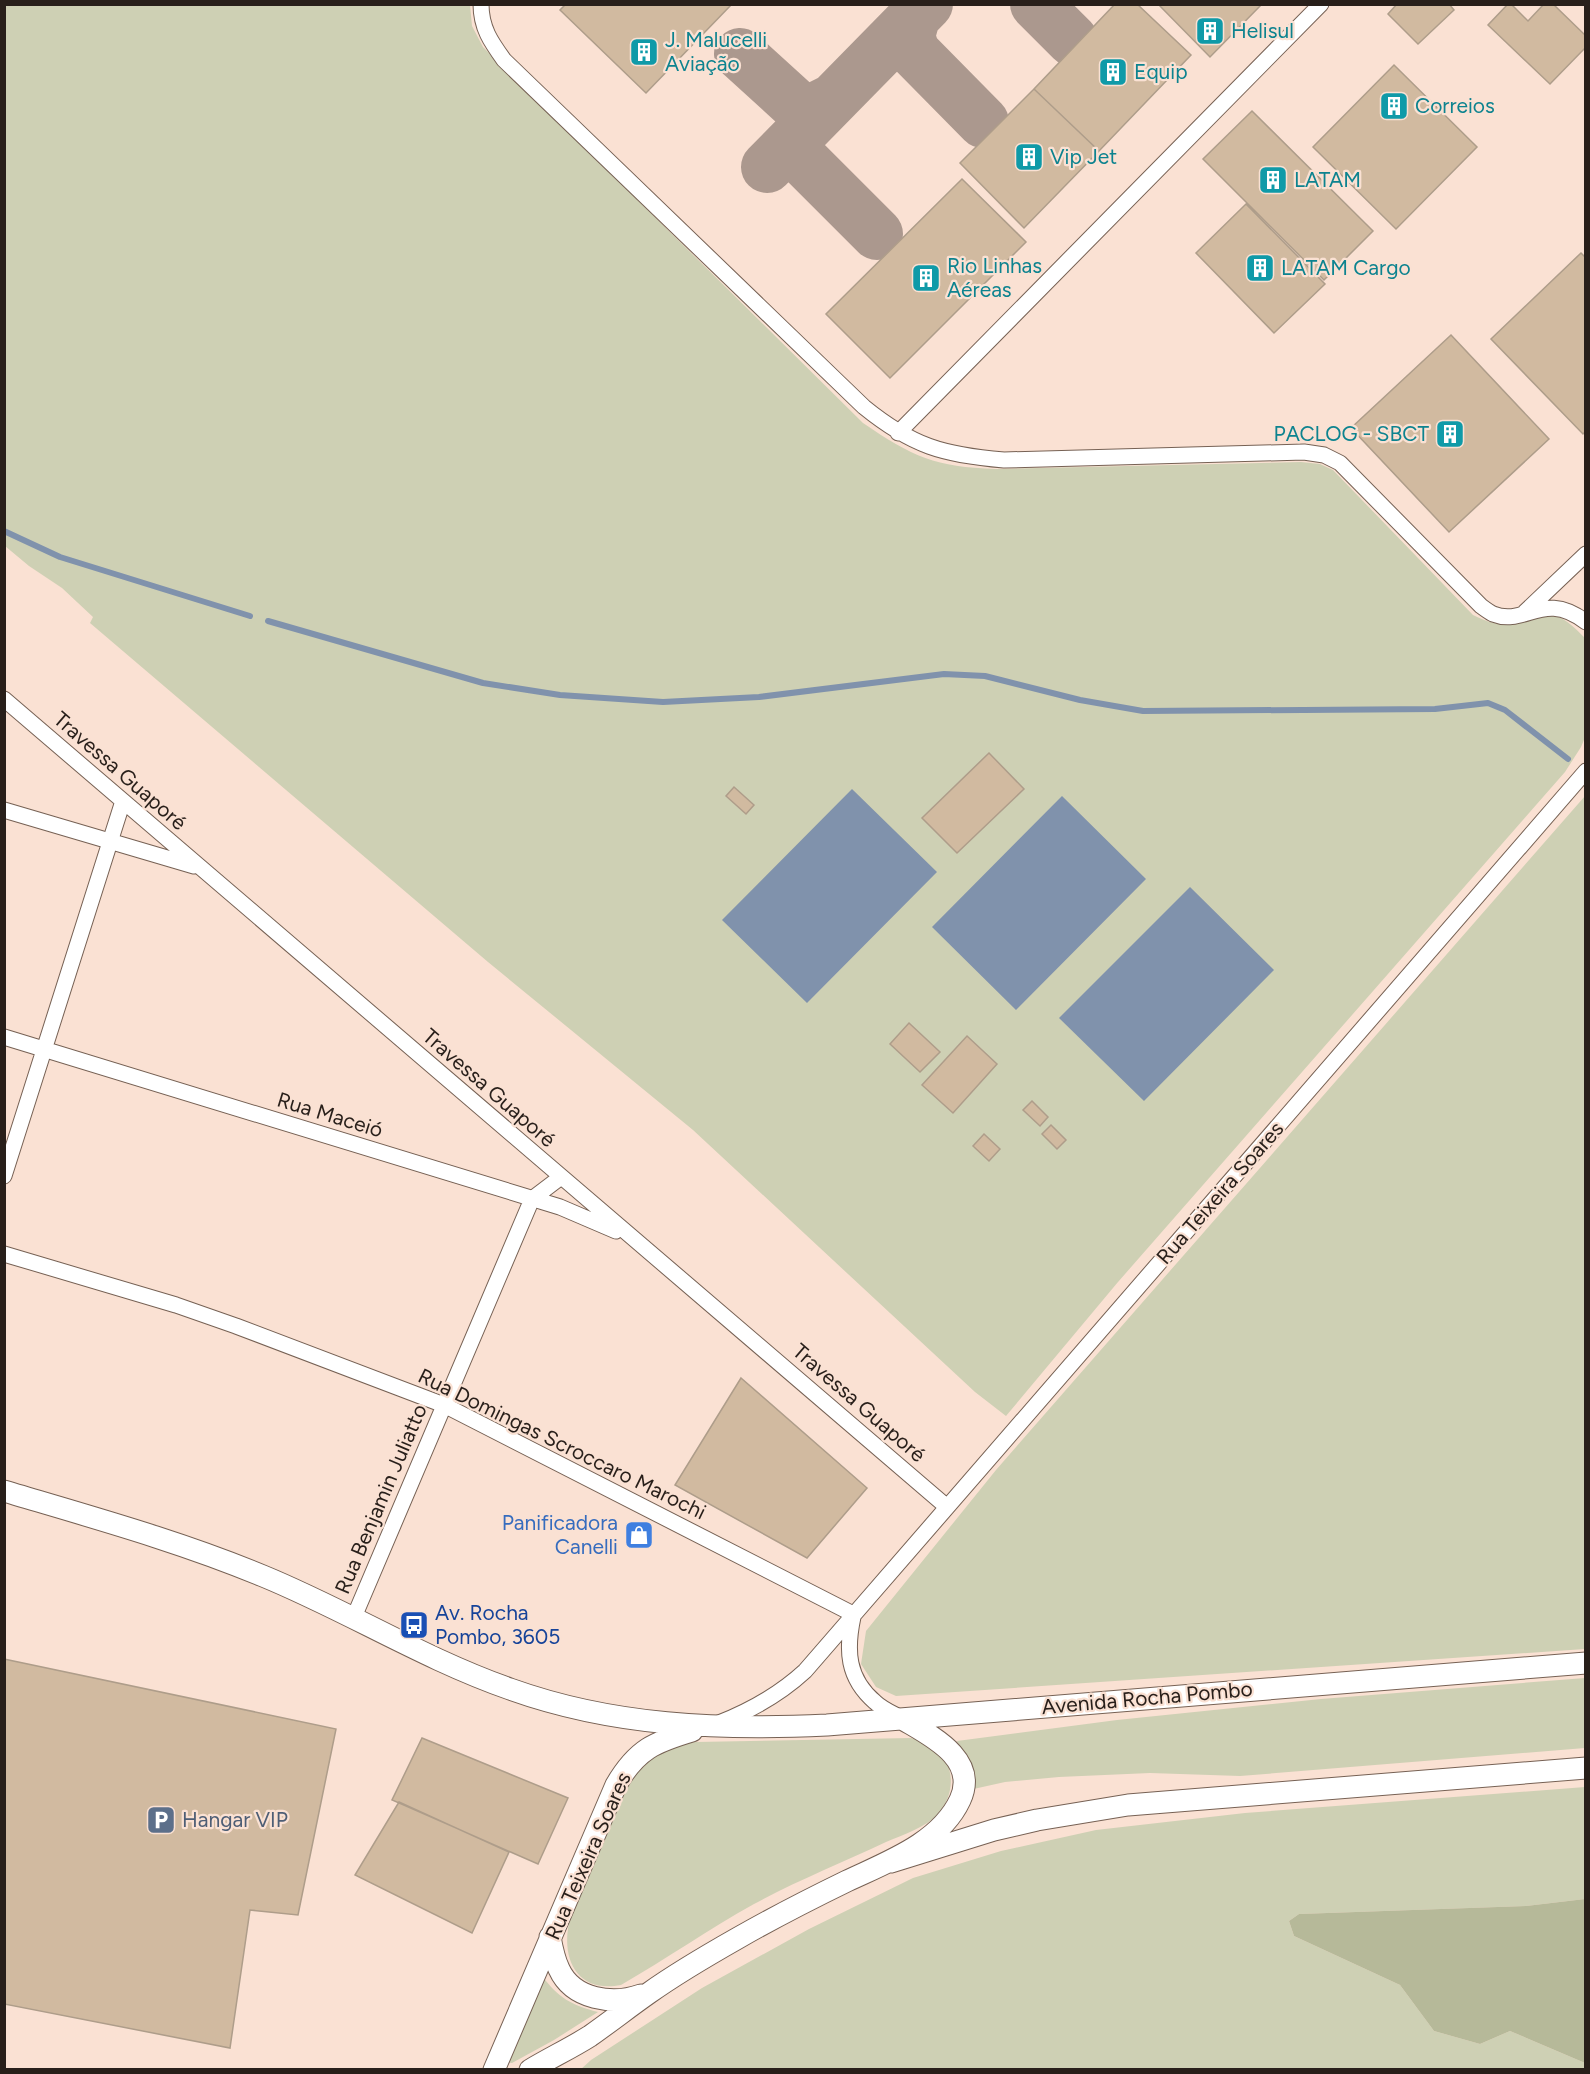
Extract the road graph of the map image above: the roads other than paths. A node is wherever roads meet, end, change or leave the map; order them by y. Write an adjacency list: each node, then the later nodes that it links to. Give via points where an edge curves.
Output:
1 (481, 4): 3 (street, via 488,38 504,60 864,407)
2 (1321, 4): 3 (street)
3 (898, 433): 5 (street, via 931,448 1004,460 1304,452 1324,455 1340,463 1481,606 1494,615)
4 (1586, 554): 5 (street)
5 (1525, 612): 6 (street, via 1557,607)
6 (1586, 622)
7 (4, 699): 9 (street, Travessa Guaporé)
8 (1586, 771): 23 (street, Rua Teixeira Soares)
9 (123, 801): 11 (street); 12 (street, Travessa Guaporé)
10 (4, 810): 11 (street)
11 (111, 841): 12 (street); 14 (street)
12 (201, 868): 16 (street, Travessa Guaporé)
13 (4, 1037): 14 (street, Rua Maceió)
14 (45, 1049): 15 (street); 17 (street, Rua Maceió)
15 (4, 1176)
16 (566, 1181): 17 (street, Rua Benjamin Juliatto); 18 (street, via 570,1197); 19 (street, Travessa Guaporé)
17 (532, 1199): 18 (street, Rua Maceió); 21 (street, Rua Benjamin Juliatto)
18 (560, 1207): 19 (street, Rua Maceió)
19 (640, 1243): 23 (street, Travessa Guaporé)
20 (4, 1254): 21 (street, Rua Domingas Scroccaro Marochi, via 176,1305)
21 (444, 1405): 24 (street, Rua Domingas Scroccaro Marochi); 25 (street, Rua Benjamin Juliatto)
22 (4, 1491): 25 (main road, via 202,1552)
23 (947, 1507): 24 (street, Rua Teixeira Soares)
24 (854, 1614): 27 (street, Rua Teixeira Soares, via 849,1660 860,1685 875,1702); 28 (street, Rua Teixeira Soares, via 788,1687 748,1712)
25 (354, 1617): 28 (main road, via 456,1667 528,1695 615,1717)
26 (1586, 1663): 27 (main road, Avenida Rocha Pombo)
27 (903, 1720): 28 (main road, Avenida Rocha Pombo, via 770,1728); 30 (main road, via 948,1747 957,1759 963,1784 960,1799 947,1819)
28 (708, 1727): 31 (main road, Rua Teixeira Soares, via 661,1740 628,1766 616,1785)
29 (1586, 1768): 30 (main road, via 1098,1809 994,1830)
30 (891, 1862): 32 (main road, via 738,1938)
31 (550, 1937): 32 (main road, via 559,1970 579,1991 612,2000); 34 (main road, Rua Teixeira Soares)
32 (650, 1992): 33 (main road)
33 (589, 2037): 35 (main road); 36 (main road)
34 (494, 2070)
35 (530, 2070)
36 (554, 2070)

